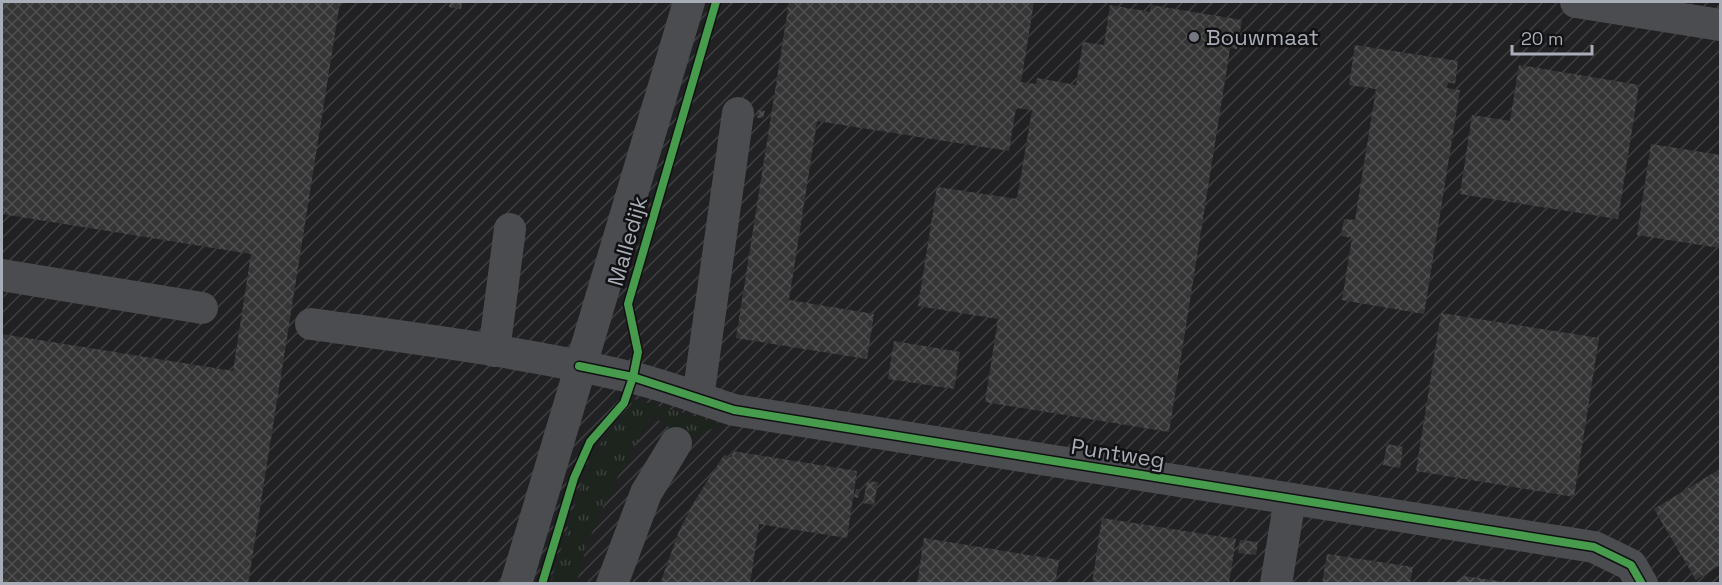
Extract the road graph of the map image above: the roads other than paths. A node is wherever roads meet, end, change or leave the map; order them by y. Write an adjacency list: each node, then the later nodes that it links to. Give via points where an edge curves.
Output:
1 (689, 2): 10 (street, Malledijk)
2 (1576, 2): 3 (street)
3 (1720, 25)
4 (738, 113): 11 (street)
5 (510, 229): 9 (street)
6 (2, 275): 7 (street)
7 (202, 308)
8 (311, 324): 9 (street)
9 (494, 351): 10 (street)
10 (579, 366): 11 (street, Puntweg, via 633,377); 14 (street, Malledijk)
11 (698, 398): 13 (street, Puntweg, via 734,410)
12 (676, 443): 15 (street, via 646,494)
13 (1290, 499): 16 (street); 17 (street, Puntweg, via 1594,547 1631,565)
14 (516, 584)
15 (612, 584)
16 (1276, 584)
17 (1642, 584)

